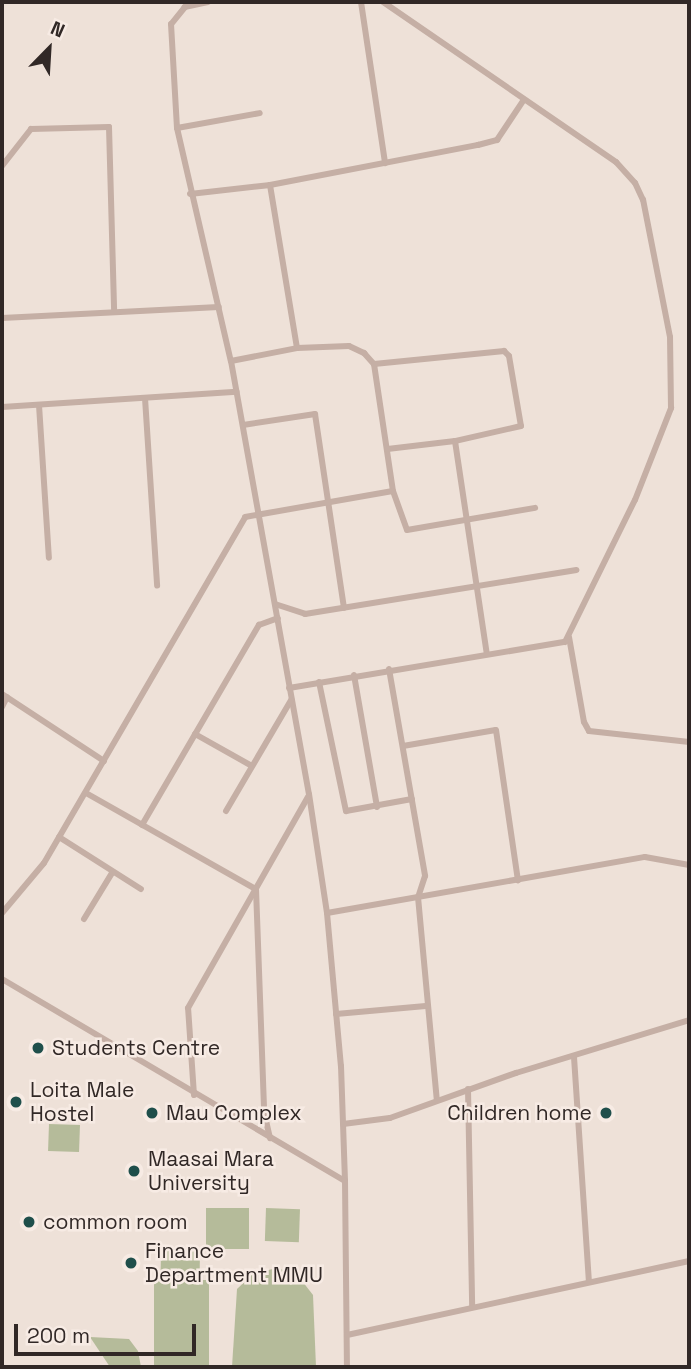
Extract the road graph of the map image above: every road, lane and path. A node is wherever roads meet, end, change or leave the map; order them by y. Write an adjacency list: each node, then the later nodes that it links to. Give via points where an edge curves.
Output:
1 (208, 2): 6 (street, via 185,7 171,24)
2 (362, 2): 7 (street)
3 (383, 2): 4 (street)
4 (523, 101): 7 (street, via 497,140); 36 (street, via 616,162 635,183 643,200 673,358 671,408 662,434)
5 (260, 113): 6 (street)
6 (177, 128): 10 (street)
7 (385, 163): 9 (street)
8 (2, 166): 12 (street, via 31,129 108,127)
9 (270, 185): 10 (street); 14 (street)
10 (190, 194): 11 (street)
11 (219, 307): 12 (street); 15 (street)
12 (114, 311): 13 (street)
13 (2, 318)
14 (297, 348): 15 (street); 16 (street, via 349,346)
15 (231, 361): 17 (street)
16 (374, 364): 22 (street, via 504,351 521,426); 23 (street)
17 (237, 392): 18 (street); 21 (street)
18 (145, 398): 19 (street); 31 (street)
19 (39, 405): 20 (street); 29 (street)
20 (2, 407)
21 (243, 425): 25 (street, via 314,414); 27 (street)
22 (455, 442): 23 (street); 28 (street)
23 (387, 449): 24 (street)
24 (393, 491): 25 (street); 28 (street, via 407,530)
25 (328, 502): 27 (street); 34 (street)
26 (535, 508): 28 (street)
27 (258, 513): 33 (street); 48 (street, via 243,520)
28 (468, 521): 32 (street)
29 (49, 558)
30 (576, 570): 32 (street)
31 (156, 586)
32 (477, 586): 34 (street); 37 (street)
33 (275, 604): 34 (street, via 299,614); 35 (street)
34 (344, 608)
35 (278, 618): 41 (street); 45 (street, via 259,625)
36 (569, 637): 37 (street, via 562,643); 46 (street, via 589,731)
37 (487, 654): 38 (street)
38 (389, 669): 39 (street); 47 (street)
39 (354, 675): 40 (street); 53 (street)
40 (319, 682): 41 (street); 53 (street, via 342,805 346,811)
41 (289, 688): 43 (street)
42 (5, 696): 44 (street); 48 (street)
43 (291, 700): 49 (street); 51 (street)
44 (2, 707)
45 (195, 734): 49 (street); 55 (street)
46 (689, 742)
47 (403, 746): 52 (street); 59 (street, via 496,730)
48 (104, 761): 50 (street)
49 (252, 766): 54 (street)
50 (86, 793): 55 (street); 56 (street)
51 (309, 794): 60 (street); 64 (street)
52 (412, 799): 53 (street); 62 (street, via 425,883)
53 (377, 807)
54 (226, 811)
55 (142, 825): 60 (street)
56 (60, 837): 58 (street); 63 (street, via 28,886)
57 (689, 865): 59 (street, via 645,857)
58 (112, 873): 61 (street); 65 (street)
59 (518, 880): 62 (street)
60 (256, 888): 72 (street, via 188,1008); 75 (street, via 264,1112)
61 (141, 889)
62 (418, 897): 64 (street); 67 (street)
63 (3, 909)
64 (327, 914): 68 (street)
65 (84, 919)
66 (2, 979): 72 (street)
67 (426, 1006): 68 (street); 73 (street)
68 (336, 1014): 74 (street)
69 (689, 1020): 70 (street)
70 (574, 1057): 71 (street); 78 (street)
71 (468, 1089): 73 (street); 79 (street)
72 (194, 1095): 75 (street)
73 (438, 1100): 74 (street, via 390,1118)
74 (342, 1125): 76 (street)
75 (270, 1138): 76 (street)
76 (345, 1181): 80 (street)
77 (689, 1261): 78 (street)
78 (589, 1282): 79 (street)
79 (472, 1306): 80 (street)
80 (347, 1335): 81 (street)
81 (347, 1367)

